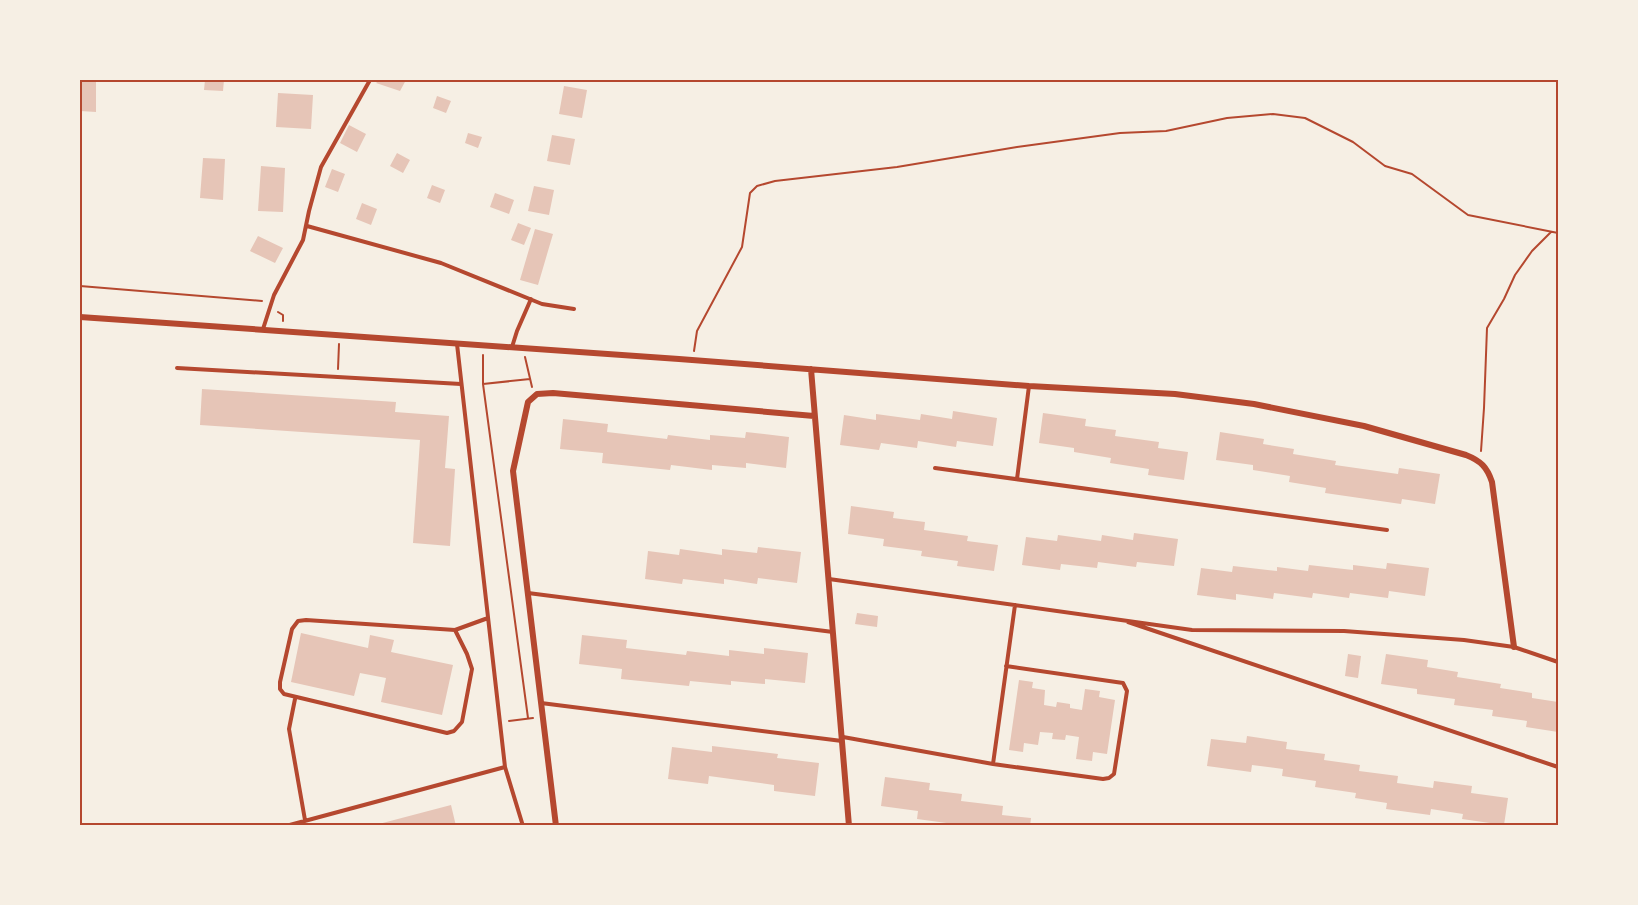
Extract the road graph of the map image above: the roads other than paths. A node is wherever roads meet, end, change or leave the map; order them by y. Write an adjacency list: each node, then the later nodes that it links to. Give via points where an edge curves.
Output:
1 (370, 80): 2 (lane, via 321,166)
2 (307, 226): 3 (lane, via 441,263); 6 (lane, via 271,302)
3 (531, 299): 4 (lane); 8 (lane)
4 (574, 309)
5 (80, 317): 6 (street)
6 (263, 329): 7 (street)
7 (457, 343): 8 (street); 11 (lane)
8 (512, 347): 10 (street)
9 (177, 368): 11 (lane)
10 (811, 369): 12 (street); 13 (street)
11 (461, 384): 20 (lane)
12 (1029, 386): 15 (lane); 24 (street, via 1175,394 1254,404 1365,426 1479,460 1491,482)
13 (814, 416): 17 (street); 18 (street, via 553,393 533,396 528,402 513,471)
14 (935, 468): 15 (lane)
15 (1017, 479): 16 (lane)
16 (1387, 530)
17 (828, 579): 19 (lane); 23 (street)
18 (528, 593): 23 (lane); 28 (street)
19 (1015, 605): 21 (lane); 26 (lane)
20 (488, 618): 22 (lane); 31 (lane)
21 (1119, 619): 24 (lane, via 1198,631 1353,631); 32 (lane)
22 (455, 630): 27 (lane, via 298,621 292,628 280,682 284,694); 27 (lane, via 470,660 472,677 462,722 454,731 447,733)
23 (833, 632): 29 (street)
24 (1514, 647): 25 (lane)
25 (1558, 662)
26 (1006, 666): 30 (lane); 30 (lane, via 1123,683 1125,702 1116,769 1109,778)
27 (295, 699): 33 (lane, via 289,729)
28 (541, 703): 29 (lane); 36 (street)
29 (843, 739): 30 (lane); 37 (street)
30 (993, 764)
31 (505, 767): 33 (lane); 35 (lane)
32 (1558, 767)
33 (305, 820): 34 (lane)
34 (286, 825)
35 (523, 825)
36 (556, 825)
37 (849, 825)

